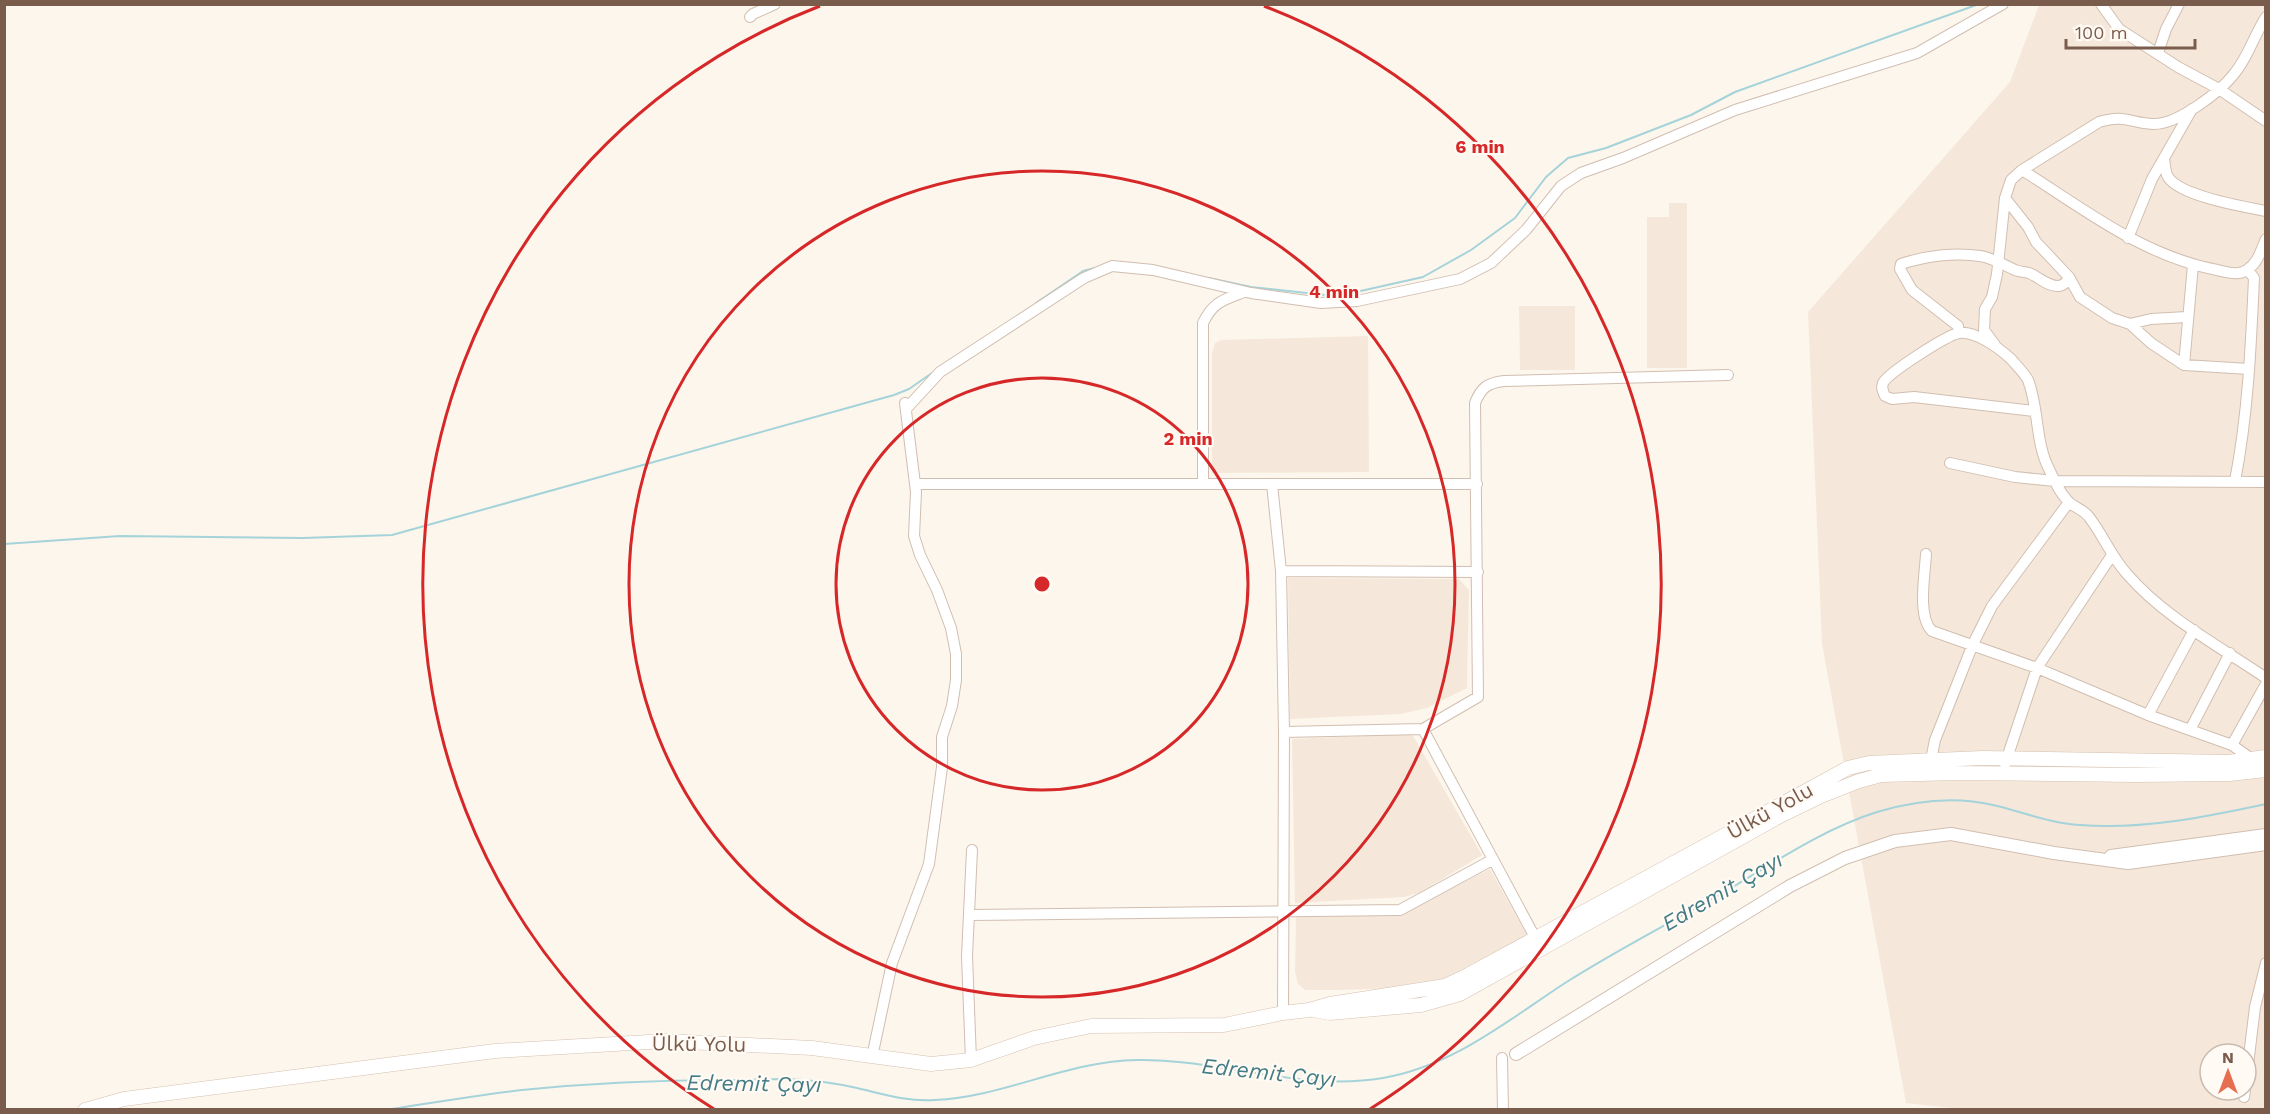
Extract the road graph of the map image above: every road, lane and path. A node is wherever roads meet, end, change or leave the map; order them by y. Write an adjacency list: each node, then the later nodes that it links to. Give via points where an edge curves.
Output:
1 (775, 4): 6 (street)
2 (2002, 4): 21 (street, via 1917,53 1735,110 1581,173 1561,186 1531,224 1491,263 1460,279 1357,301 1321,303)
3 (2101, 4): 7 (street, via 2120,29)
4 (2179, 4): 7 (street)
5 (2265, 17): 8 (street, via 2235,73)
6 (750, 18)
7 (2158, 53): 8 (street)
8 (2219, 89): 9 (street); 10 (street)
9 (2193, 107): 11 (street); 12 (street, via 2175,119 2153,124 2129,118 2099,122)
10 (2265, 121)
11 (2164, 159): 14 (street, via 2168,177 2181,188); 15 (street)
12 (2022, 170): 13 (street, via 2011,180); 15 (street)
13 (2005, 198): 17 (street); 20 (street, via 2036,242)
14 (2265, 211)
15 (2128, 237): 18 (street)
16 (2265, 239): 19 (street, via 2258,259)
17 (1999, 261): 20 (street, via 2051,285 2065,284); 24 (street, via 1962,255 1901,264 1912,290 1958,326); 25 (street, via 1992,297 1985,309 1984,330)
18 (2193, 265): 19 (street, via 2237,274); 22 (street)
19 (2248, 270): 27 (street, via 2254,278)
20 (2069, 277): 23 (street, via 2080,297 2117,321)
21 (1244, 292): 34 (street, via 1153,270 1112,266 1084,278 940,372 905,406); 35 (street, via 1210,309 1203,323)
22 (2187, 317): 23 (street); 26 (street)
23 (2130, 324): 26 (street)
24 (1959, 333): 25 (street); 29 (street, via 1940,341 1888,377 1882,390 1885,396)
25 (1997, 348): 29 (street, via 2028,379)
26 (2184, 365): 27 (street)
27 (2249, 369): 32 (street)
28 (1728, 375): 37 (street, via 1490,383 1481,389 1475,403)
29 (2034, 411): 31 (street, via 2047,465)
30 (1950, 463): 31 (street)
31 (2055, 481): 32 (street); 38 (street)
32 (2235, 481): 33 (street)
33 (2265, 482)
34 (915, 484): 35 (street); 70 (street, via 914,536 951,628 956,680 942,737 942,767 929,864 891,963)
35 (1203, 484): 36 (street)
36 (1272, 484): 37 (street); 41 (street)
37 (1477, 484): 42 (street)
38 (2069, 502): 40 (street, via 2088,515); 44 (street, via 1992,606)
39 (1926, 554): 44 (street, via 1923,610 1927,625 1936,633)
40 (2112, 555): 43 (street, via 2156,602); 46 (street)
41 (1281, 571): 42 (street); 52 (street)
42 (1478, 572): 50 (street, via 1478,697)
43 (2194, 630): 45 (street); 49 (street)
44 (1973, 644): 46 (street); 55 (street, via 1935,740)
45 (2230, 653): 47 (street); 51 (street)
46 (2037, 668): 49 (street); 54 (street)
47 (2265, 678)
48 (2265, 684): 53 (street)
49 (2148, 715): 51 (street)
50 (1423, 729): 52 (street); 62 (street)
51 (2190, 730): 53 (street)
52 (1284, 732): 63 (street)
53 (2232, 745): 56 (street)
54 (2005, 758): 55 (main road, Ülkü Yolu); 56 (main road, Ülkü Yolu); 57 (street)
55 (1931, 760): 65 (main road, Ülkü Yolu, via 1848,768)
56 (2261, 765): 57 (main road, Ülkü Yolu, via 2136,775)
57 (2004, 774): 65 (main road, Ülkü Yolu, via 1881,775 1859,781 1780,816)
58 (2265, 836): 61 (street)
59 (2265, 844): 61 (street, via 2128,863)
60 (972, 850): 64 (street)
61 (2098, 858): 69 (street, via 1951,834 1876,847 1790,885)
62 (1492, 860): 63 (street, via 1400,910); 65 (street)
63 (1283, 912): 64 (street); 67 (street)
64 (970, 915): 72 (street, via 967,956)
65 (1538, 944): 67 (main road, Ülkü Yolu, via 1480,984 1440,1001 1330,1013)
66 (2265, 963): 68 (street)
67 (1283, 1013): 72 (main road, Ülkü Yolu, via 1224,1025 1090,1026 1034,1038)
68 (2251, 1042)
69 (1516, 1054)
70 (872, 1057): 72 (main road, Ülkü Yolu, via 931,1064); 73 (main road, Ülkü Yolu, via 812,1048 666,1041 495,1051 124,1099)
71 (1502, 1058): 74 (street)
72 (971, 1060)
73 (85, 1110)
74 (1503, 1110)

